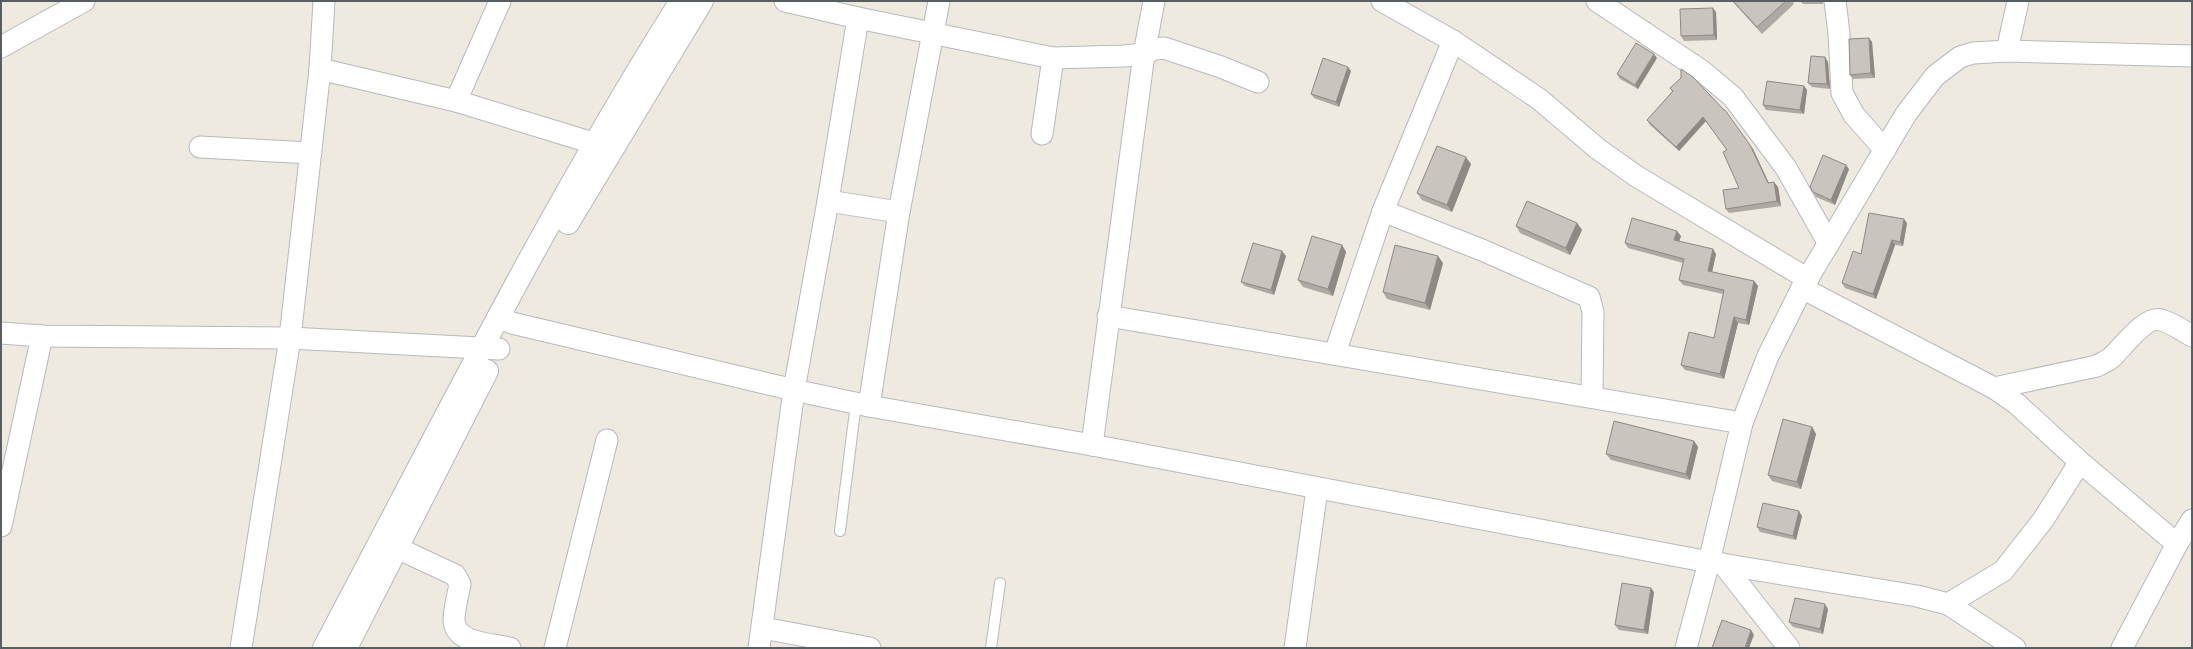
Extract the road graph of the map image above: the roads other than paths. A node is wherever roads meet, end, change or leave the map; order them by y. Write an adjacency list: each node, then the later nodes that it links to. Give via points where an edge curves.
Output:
1 (84, 1): 16 (street)
2 (324, 1): 21 (street)
3 (500, 1): 23 (street)
4 (681, 1): 25 (street)
5 (702, 1): 30 (street)
6 (785, 1): 13 (street)
7 (939, 1): 14 (street)
8 (1154, 1): 18 (street)
9 (1382, 1): 15 (street)
10 (1597, 1): 33 (street, via 1702,70 1733,97 1786,168)
11 (1835, 1): 27 (street, via 1842,93 1854,115)
12 (2018, 1): 17 (street)
13 (858, 18): 14 (street); 29 (street)
14 (933, 32): 20 (street); 32 (street)
15 (1454, 41): 31 (street); 34 (street, via 1539,99 1614,162)
16 (1, 47)
17 (2007, 51): 19 (street); 27 (street, via 1973,53 1960,56 1949,64 1925,88)
18 (1144, 54): 20 (street); 22 (street, via 1164,48); 35 (street)
19 (2192, 56)
20 (1054, 58): 24 (street)
21 (320, 69): 23 (street); 28 (street)
22 (1258, 82)
23 (456, 101): 25 (street)
24 (1042, 134)
25 (596, 144): 30 (street)
26 (200, 147): 28 (street)
27 (1885, 150): 33 (street)
28 (311, 153): 40 (street)
29 (828, 201): 32 (street); 44 (street)
30 (569, 205): 36 (street)
31 (1383, 211): 42 (street); 45 (street, via 1482,250 1589,297 1593,312)
32 (899, 212): 46 (street)
33 (1829, 244): 34 (street)
34 (1805, 284): 43 (street); 47 (street, via 1768,356)
35 (1108, 316): 42 (street); 49 (street)
36 (505, 320): 41 (street); 44 (street)
37 (1, 333): 38 (street)
38 (42, 336): 40 (street); 53 (street)
39 (2192, 336): 43 (street, via 2156,319 2150,321 2111,357 2097,366)
40 (290, 338): 41 (street); 61 (street)
41 (491, 348): 56 (street); 62 (street)
42 (1335, 353): 45 (street, via 1459,376)
43 (1994, 388): 50 (street, via 2017,404)
44 (794, 390): 46 (street); 60 (street)
45 (1592, 396): 47 (street)
46 (863, 404): 49 (street); 54 (lane)
47 (1742, 423): 57 (street)
48 (607, 440): 65 (street)
49 (1092, 445): 51 (street)
50 (2080, 462): 55 (street); 59 (street, via 2043,520 2007,566)
51 (1317, 489): 57 (street); 68 (street)
52 (2192, 520): 55 (street)
53 (1, 526)
54 (840, 531)
55 (2177, 544): 72 (street)
56 (397, 548): 63 (street); 64 (street, via 455,575 460,584 454,621 458,634 468,639)
57 (1716, 563): 59 (street, via 1916,596); 69 (street); 70 (street)
58 (1000, 583): 67 (lane)
59 (1948, 604): 71 (street)
60 (761, 638): 66 (street)
61 (241, 648)
62 (324, 648)
63 (346, 648)
64 (510, 648)
65 (555, 648)
66 (870, 648)
67 (991, 648)
68 (1295, 648)
69 (1686, 648)
70 (1789, 648)
71 (2015, 648)
72 (2122, 648)

